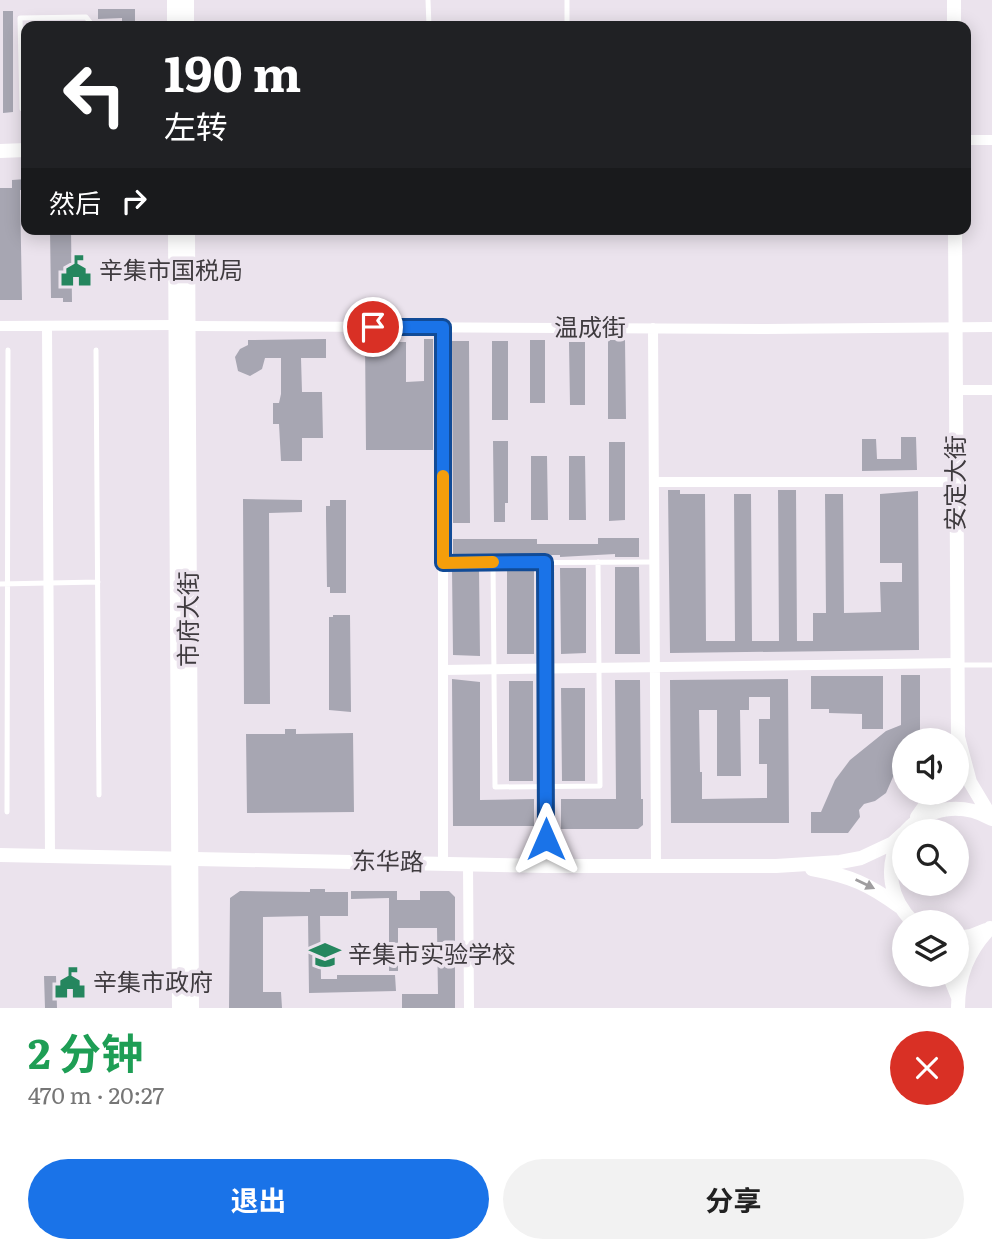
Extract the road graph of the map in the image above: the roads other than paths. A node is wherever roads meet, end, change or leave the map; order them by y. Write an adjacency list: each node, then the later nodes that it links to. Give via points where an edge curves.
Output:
1 (174, 0): 8 (main road)
2 (186, 0): 9 (main road)
3 (428, 0): 10 (lane)
4 (567, 0): 11 (lane)
5 (954, 0): 12 (street)
6 (48, 18): 7 (lane, via 86,17); 13 (lane, via 20,18)
7 (89, 21)
8 (175, 21)
9 (186, 21)
10 (429, 21)
11 (567, 21)
12 (954, 21)
13 (21, 64)
14 (971, 140): 15 (street)
15 (992, 140)
16 (0, 150): 17 (street)
17 (21, 150)
18 (176, 235): 21 (main road, 市府大街)
19 (187, 235): 21 (main road, 市府大街)
20 (955, 235): 25 (street, 安定大街)
21 (182, 325): 23 (street, 温成街); 24 (street, 温成街); 62 (main road, 市府大街)
22 (0, 326): 23 (street, 温成街)
23 (47, 326): 42 (street)
24 (443, 327): 27 (street, 温成街); 40 (street)
25 (955, 327): 26 (street, 温成街); 27 (street, 温成街); 30 (street, 安定大街)
26 (992, 327)
27 (653, 328): 34 (street)
28 (96, 349): 41 (lane)
29 (8, 350): 33 (lane)
30 (956, 390): 31 (street); 35 (street, 安定大街)
31 (992, 390)
32 (0, 440): 33 (lane)
33 (8, 440): 44 (lane)
34 (654, 482): 35 (street); 39 (street)
35 (956, 482): 45 (street, 安定大街)
36 (494, 562): 37 (lane); 40 (lane); 50 (lane)
37 (545, 562): 38 (lane); 48 (lane)
38 (598, 562): 39 (lane); 49 (lane)
39 (654, 562): 47 (street)
40 (443, 563): 51 (street)
41 (98, 582): 42 (lane); 55 (lane)
42 (48, 583): 44 (lane); 61 (street)
43 (0, 584): 44 (lane)
44 (9, 584): 56 (lane)
45 (957, 664): 46 (lane); 47 (street); 52 (street, 安定大街)
46 (992, 665)
47 (655, 667): 49 (street); 67 (street)
48 (545, 668): 49 (street); 50 (street); 54 (lane)
49 (599, 668): 54 (lane, via 600,786)
50 (494, 669): 51 (street); 54 (lane, via 495,787)
51 (443, 670): 63 (street)
52 (957, 728)
53 (969, 779): 58 (street, 安定大街)
54 (546, 787): 66 (lane)
55 (99, 795)
56 (7, 812)
57 (920, 819): 58 (street, via 951,808 972,810)
58 (992, 819)
59 (892, 843): 68 (street, via 841,862)
60 (0, 855): 61 (street, 东华路)
61 (50, 855): 62 (street, 东华路)
62 (185, 858): 63 (street, 东华路); 76 (main road, 市府大街); 77 (main road, 市府大街)
63 (443, 863): 65 (street, 东华路)
64 (892, 863): 69 (street)
65 (468, 864): 66 (street, 东华路); 78 (street)
66 (546, 866): 67 (street, 东华路)
67 (656, 866): 68 (street, 东华路)
68 (776, 866): 71 (street, one-way to 71, via 843,874)
69 (892, 888)
70 (895, 896): 71 (street)
71 (900, 907): 72 (street)
72 (903, 910)
73 (991, 927): 74 (street); 75 (street, via 964,966)
74 (969, 936)
75 (958, 1003)
76 (180, 1008)
77 (191, 1008)
78 (469, 1008)

